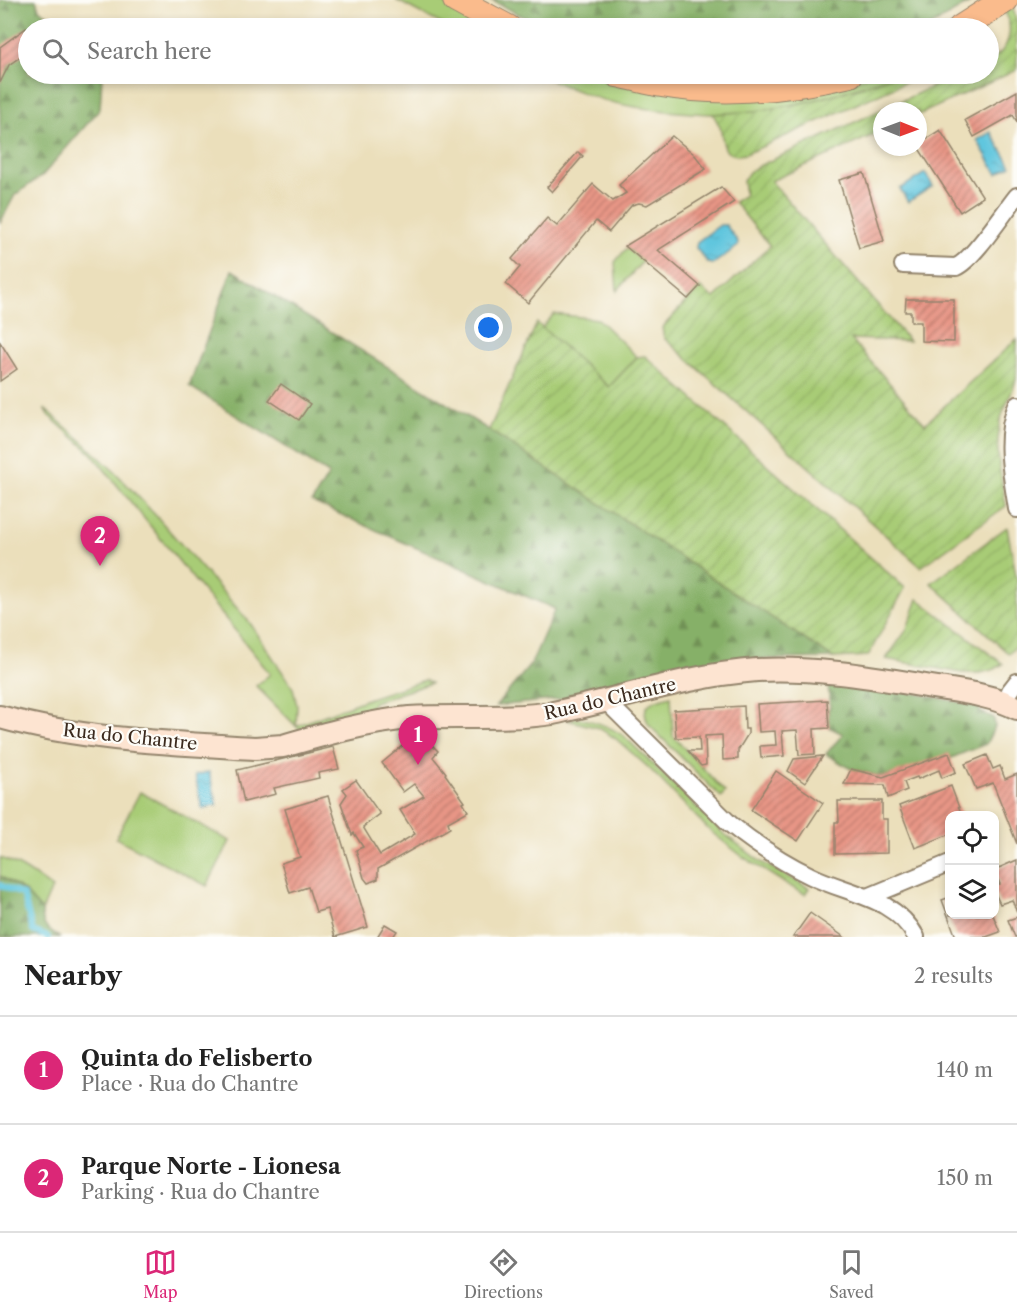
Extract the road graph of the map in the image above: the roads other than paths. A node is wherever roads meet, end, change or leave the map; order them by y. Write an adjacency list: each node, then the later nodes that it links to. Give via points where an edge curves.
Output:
1 (456, 0): 3 (main road)
2 (1005, 0): 4 (main road)
3 (489, 18)
4 (977, 18)
5 (663, 84): 6 (main road, via 731,89)
6 (797, 84)
7 (1017, 195): 8 (street, via 960,265)
8 (903, 266)
9 (1017, 405): 10 (street, via 1010,431 1010,461)
10 (1017, 509)
11 (1017, 682): 13 (street, Rua do Chantre, via 1010,691)
12 (606, 701): 13 (street, Rua do Chantre, via 703,678 776,670 870,677); 14 (street, Rua do Chantre, via 534,716 393,720 268,748 127,740); 16 (street, via 745,836 800,870)
13 (1012, 706)
14 (0, 717)
15 (945, 865): 16 (street)
16 (868, 897): 17 (street, via 904,919)
17 (916, 937)

